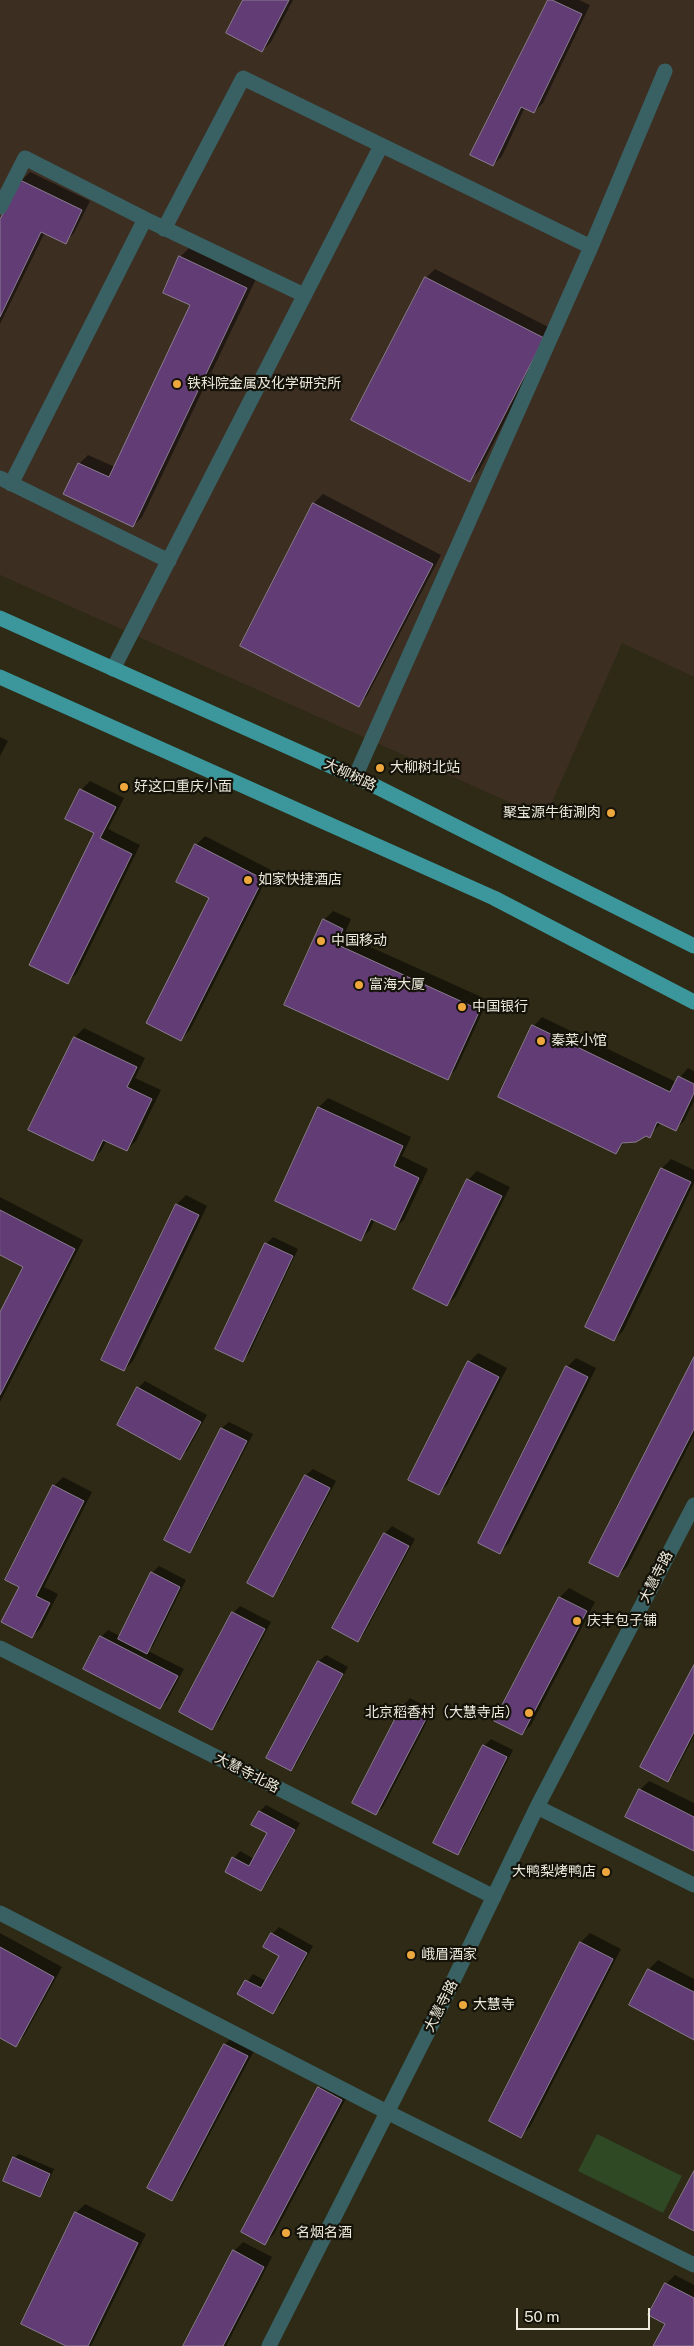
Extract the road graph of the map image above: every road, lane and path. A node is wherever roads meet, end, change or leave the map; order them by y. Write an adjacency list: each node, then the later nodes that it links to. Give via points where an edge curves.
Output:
1 (665, 71): 6 (street)
2 (381, 146): 5 (street, via 243,78); 6 (street); 7 (street)
3 (0, 207): 4 (street, via 25,158)
4 (145, 220): 5 (street); 8 (street)
5 (164, 228): 7 (street)
6 (591, 247): 13 (street)
7 (304, 295): 9 (street)
8 (6, 481): 9 (street)
9 (169, 561): 11 (street)
10 (0, 618): 11 (main road, 大柳树路)
11 (113, 669): 13 (main road, 大柳树路)
12 (0, 677): 15 (main road, via 494,898)
13 (355, 777): 14 (main road, 大柳树路)
14 (694, 946)
15 (694, 1002)
16 (694, 1504): 18 (street, 大慧寺路)
17 (0, 1648): 20 (street, 大慧寺北路)
18 (537, 1807): 19 (street); 20 (street, 大慧寺路)
19 (694, 1885)
20 (494, 1897): 22 (street, 大慧寺路)
21 (0, 1913): 22 (street)
22 (387, 2112): 23 (street); 24 (street, 大慧寺路)
23 (694, 2265)
24 (268, 2346)

